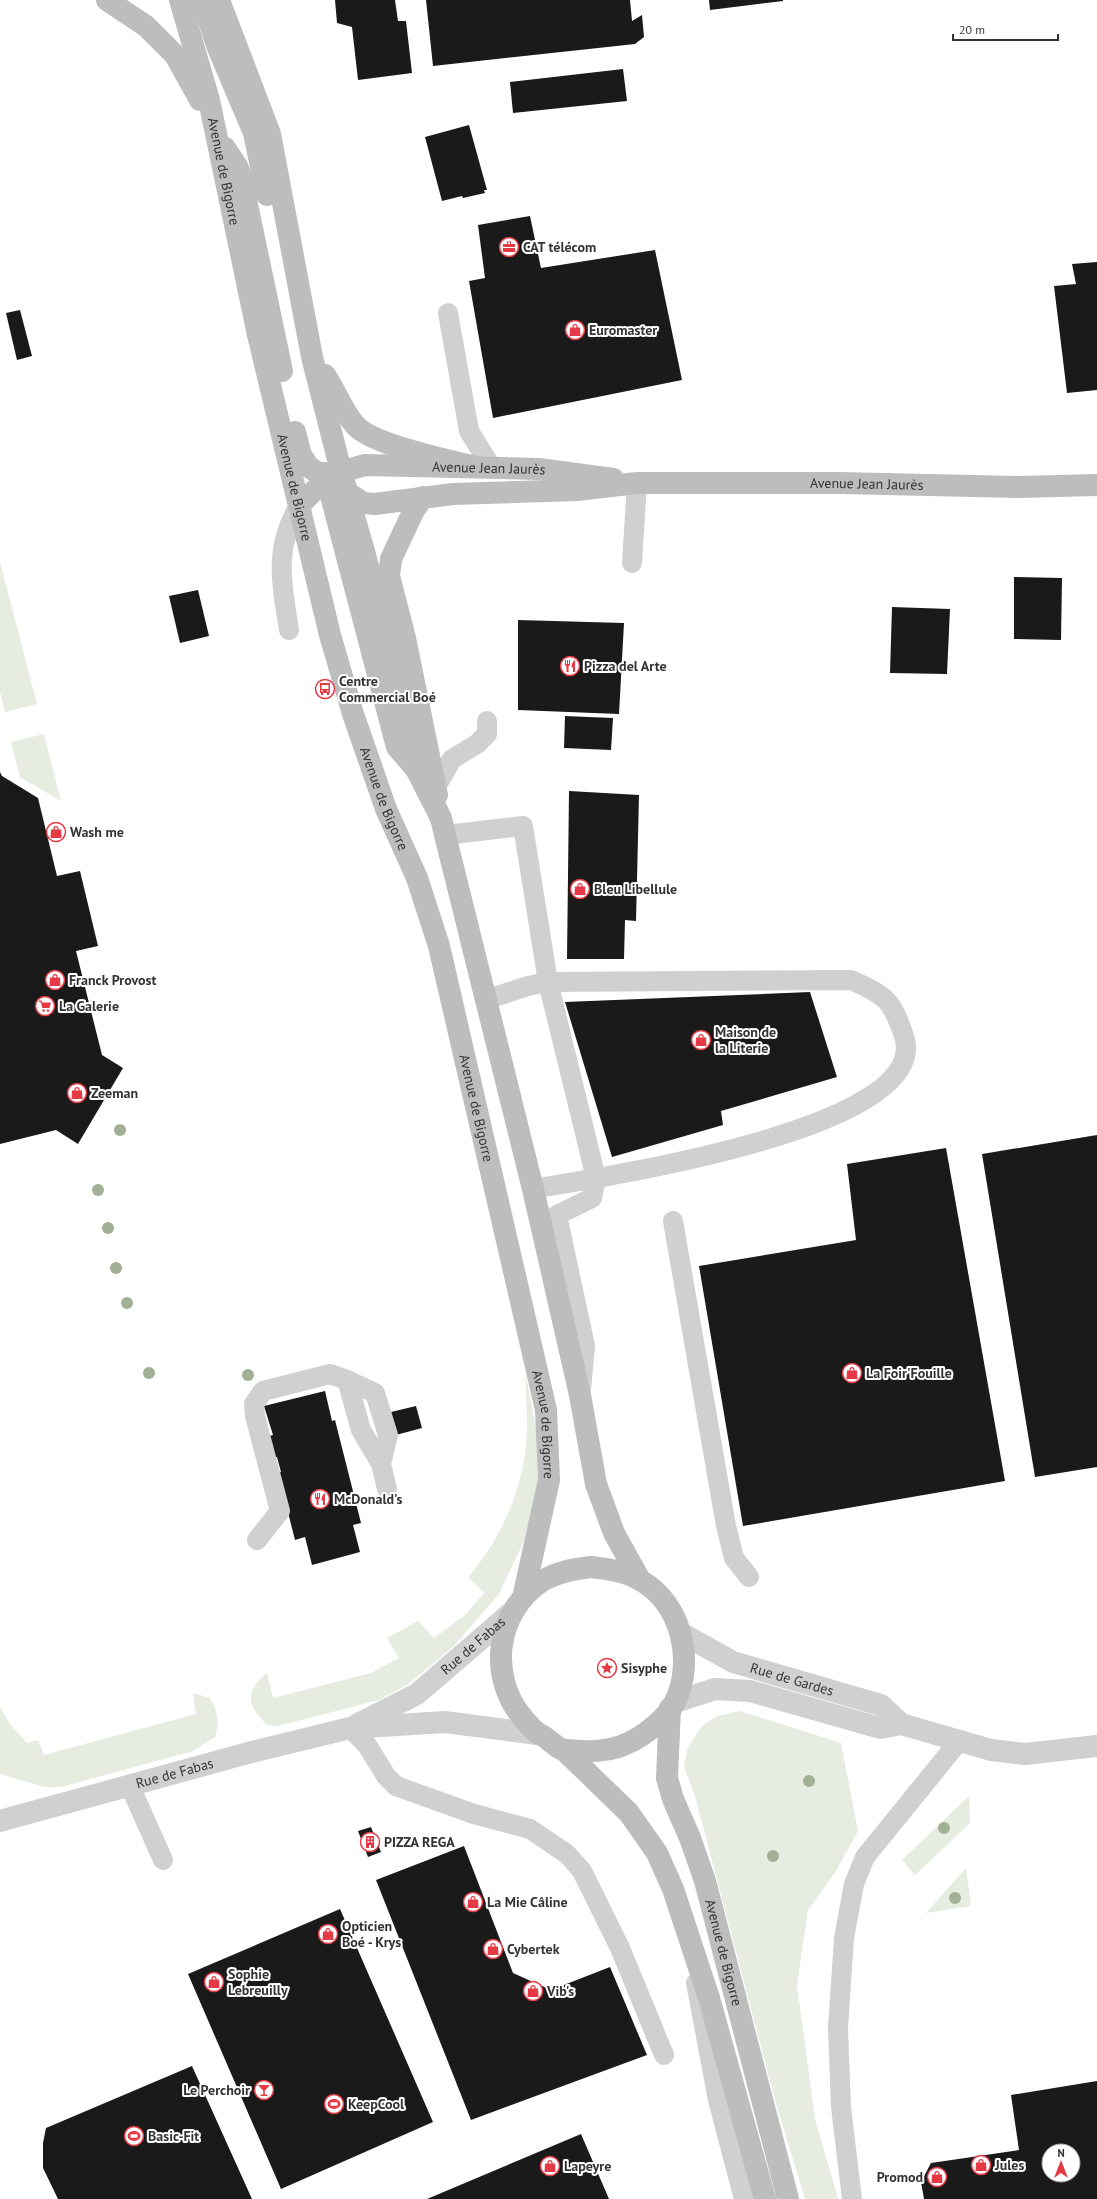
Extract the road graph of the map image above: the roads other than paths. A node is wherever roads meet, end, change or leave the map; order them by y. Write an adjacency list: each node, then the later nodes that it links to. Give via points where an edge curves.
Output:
1 (107, 0): 5 (main road, via 146,26 175,55)
2 (180, 0): 5 (main road, Avenue de Bigorre, via 209,100)
3 (202, 0): 7 (main road, via 218,48 254,133)
4 (219, 0): 7 (main road, via 270,134)
5 (216, 135): 9 (main road, Avenue Jean Jaurès, via 241,176 301,455 309,467); 14 (main road, Avenue de Bigorre, via 258,335)
6 (448, 312): 8 (lane, via 469,431)
7 (305, 351): 8 (main road, via 352,421 366,433 392,444); 9 (main road)
8 (484, 468): 9 (main road, Avenue Jean Jaurès, via 365,465); 10 (main road, Avenue Jean Jaurès, via 539,468)
9 (334, 476): 12 (main road, Avenue Jean Jaurès); 14 (main road); 18 (main road, via 397,747)
10 (637, 483): 11 (main road, Avenue Jean Jaurès, via 840,482 1020,487); 13 (main road, Avenue Jean Jaurès, via 577,490); 15 (lane)
11 (1097, 485)
12 (348, 495): 13 (main road, Avenue Jean Jaurès, via 363,504); 18 (main road, via 408,724)
13 (422, 497): 19 (main road, via 391,559 389,576)
14 (298, 506): 16 (lane, via 291,519 280,563); 31 (main road, Avenue de Bigorre, via 330,635 353,714 386,809 417,878 439,946 546,1410 549,1480)
15 (632, 563)
16 (289, 630)
17 (487, 721): 19 (lane, via 487,734 477,744 452,759)
18 (416, 770): 20 (main road)
19 (436, 787): 20 (main road)
20 (443, 826): 21 (lane, via 523,826); 22 (main road)
21 (548, 982): 22 (lane); 23 (lane); 23 (lane, via 851,980 883,995 897,1014 907,1044 905,1058 896,1075 874,1095 812,1126 707,1157)
22 (485, 1000): 24 (main road)
23 (596, 1178): 24 (lane); 26 (lane, via 592,1198 557,1215 585,1346)
24 (533, 1189): 26 (main road)
25 (673, 1221): 29 (lane, via 726,1526 734,1558)
26 (580, 1395): 30 (main road, via 596,1484 614,1533)
27 (387, 1489): 28 (lane, via 382,1464 361,1430 347,1380 330,1374 318,1375 262,1391 254,1404 280,1511)
28 (257, 1540)
29 (749, 1577)
30 (640, 1580): 31 (main road, via 616,1570 590,1567 565,1570 542,1582); 32 (main road, via 658,1594 672,1612)
31 (518, 1605): 35 (street, Rue de Fabas, via 417,1694); 36 (main road, Avenue de Bigorre, via 503,1634 500,1660 503,1684 514,1707)
32 (681, 1633): 33 (main road, via 683,1676); 34 (street, Rue de Gardes, via 733,1662 881,1706)
33 (672, 1705): 34 (street, Rue de Gardes, via 715,1689 750,1692 880,1728); 39 (main road, via 651,1729 627,1744 601,1750); 47 (main road, Avenue de Bigorre, via 667,1778 705,1881)
34 (901, 1724): 37 (street, Rue de Gardes)
35 (350, 1728): 36 (street, Rue de Fabas, via 445,1722); 40 (street, Rue de Fabas); 44 (lane, via 367,1745 386,1776 396,1786 474,1814 530,1829 568,1854 582,1871 620,1948)
36 (537, 1734): 39 (main road, Avenue de Bigorre)
37 (960, 1740): 38 (street, Rue de Gardes, via 991,1750 1025,1754); 48 (lane, via 865,1857 854,1884 844,1938 838,2028 841,2107)
38 (1097, 1746)
39 (564, 1750): 43 (main road, Avenue de Bigorre, via 629,1813 657,1853 673,1889)
40 (130, 1786): 41 (street, Rue de Fabas); 42 (lane)
41 (0, 1821)
42 (163, 1860)
43 (689, 1938): 45 (lane, via 718,2100); 46 (main road, Avenue de Bigorre, via 709,1998)
44 (664, 2055)
45 (744, 2199)
46 (765, 2199)
47 (788, 2199)
48 (852, 2199)

